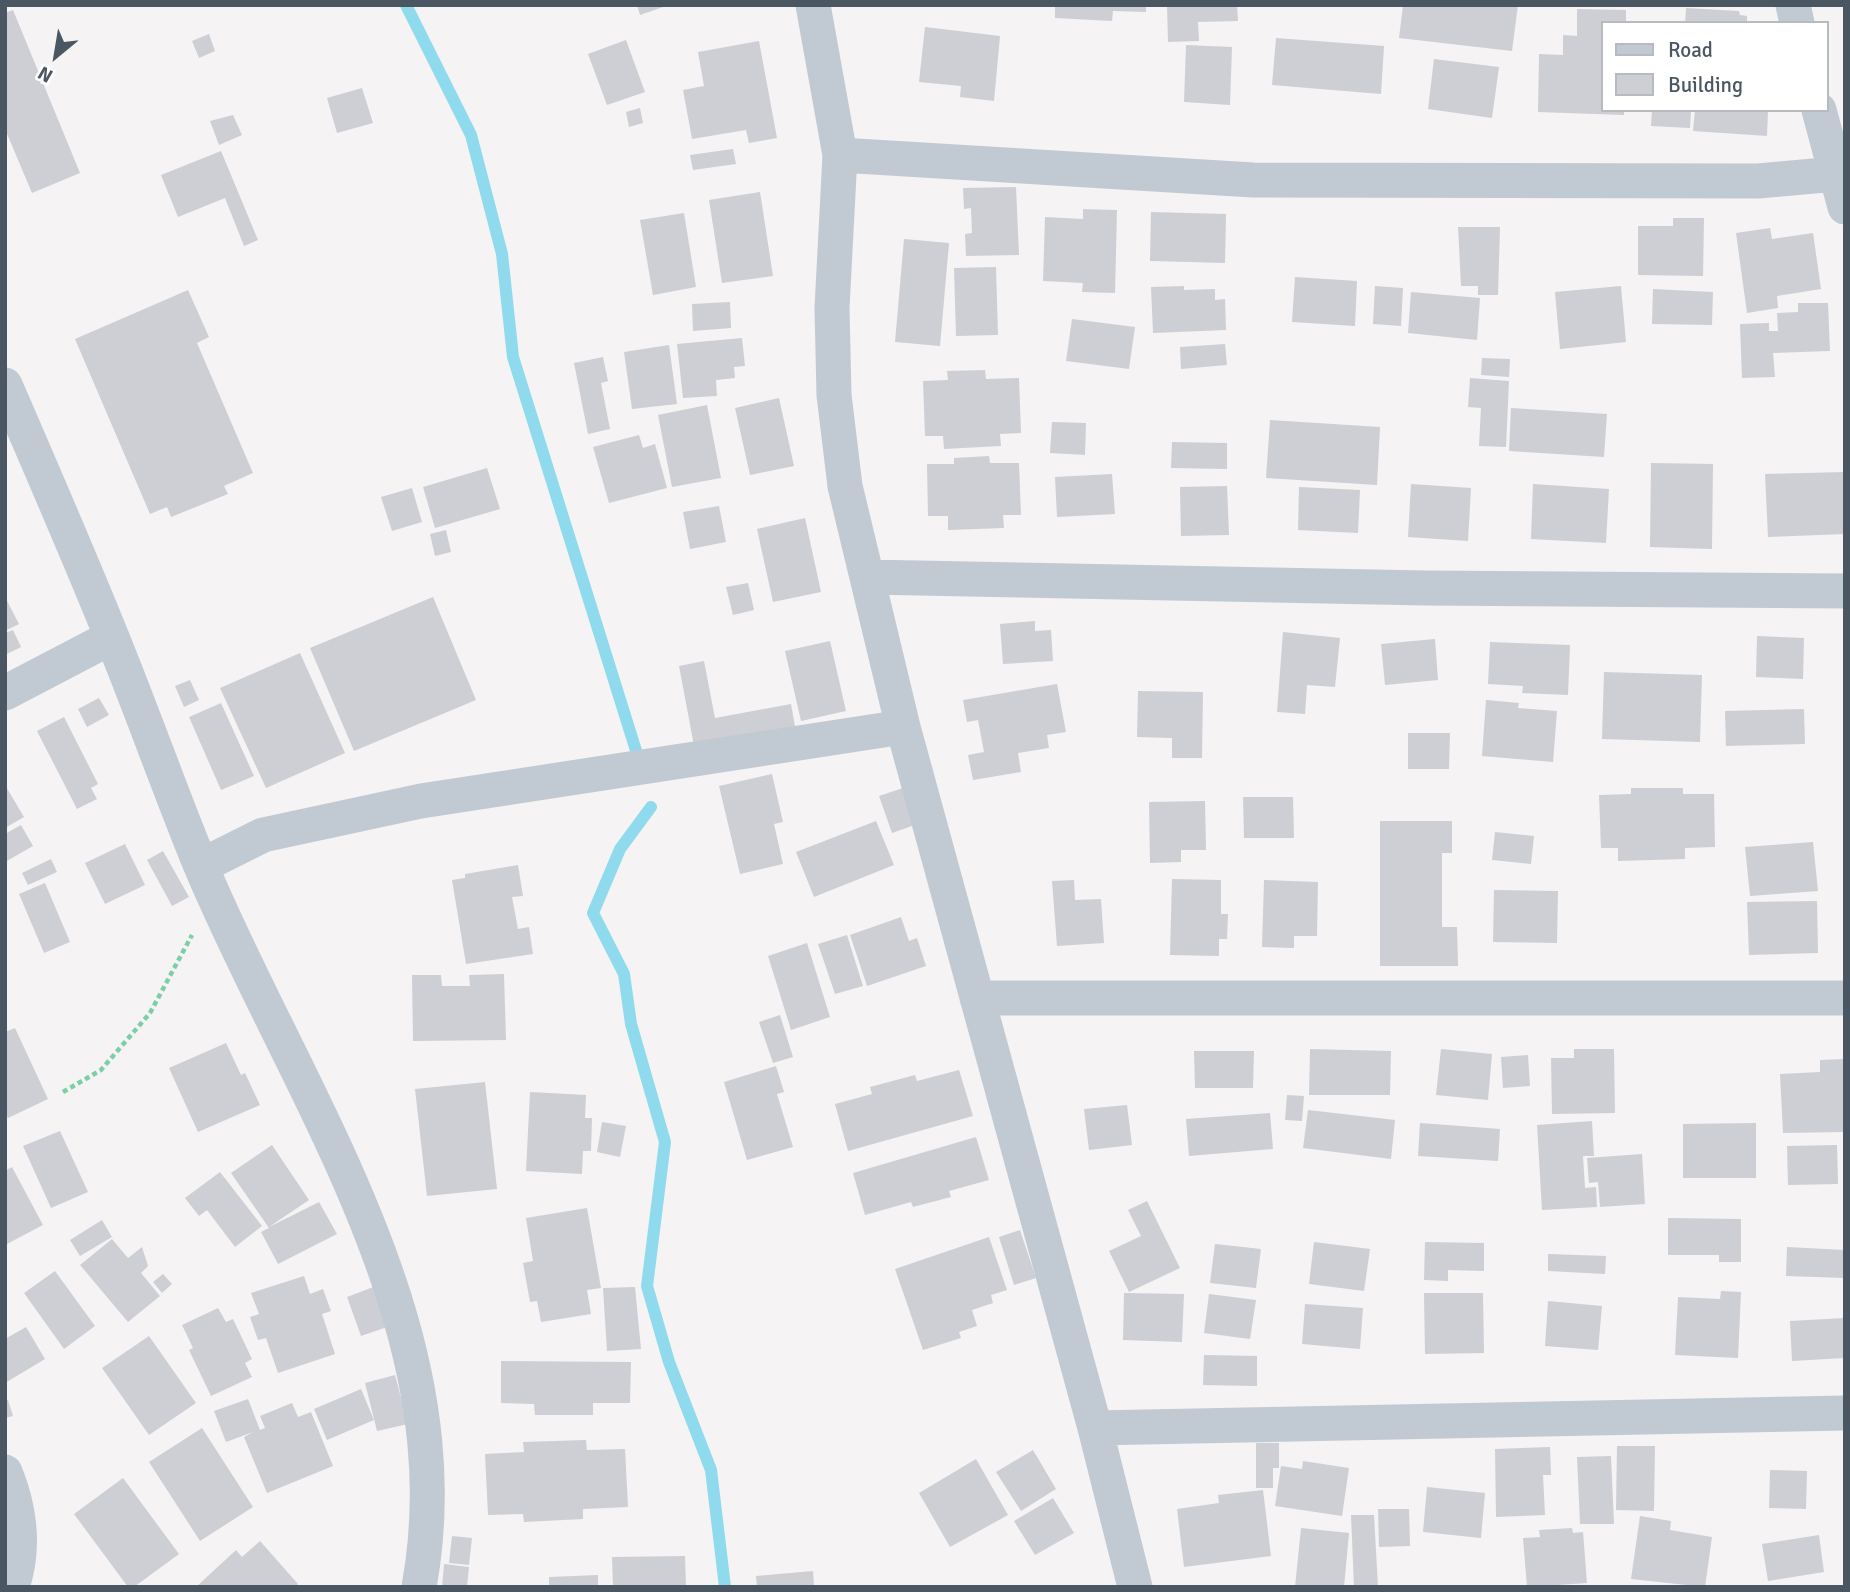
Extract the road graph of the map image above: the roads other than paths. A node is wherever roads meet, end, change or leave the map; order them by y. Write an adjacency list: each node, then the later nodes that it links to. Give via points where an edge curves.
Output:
1 (813, 5): 3 (street)
2 (1820, 112): 4 (street)
3 (840, 155): 4 (street, via 1253,180 1758,181); 7 (street, via 832,308 834,395 845,486)
4 (1836, 174): 5 (street)
5 (1845, 207)
6 (5, 385): 9 (street)
7 (867, 577): 8 (street); 11 (street)
8 (1845, 591)
9 (112, 637): 10 (street); 12 (street)
10 (5, 693)
11 (903, 727): 12 (street, via 421,801 263,835); 14 (street)
12 (208, 881): 19 (street, via 358,1200 406,1332 430,1486)
13 (1845, 998): 14 (street)
14 (977, 999): 16 (street)
15 (1845, 1413): 16 (street)
16 (1095, 1428): 20 (street)
17 (5, 1472): 18 (street, via 21,1534)
18 (12, 1587)
19 (419, 1587)
20 (1135, 1587)

